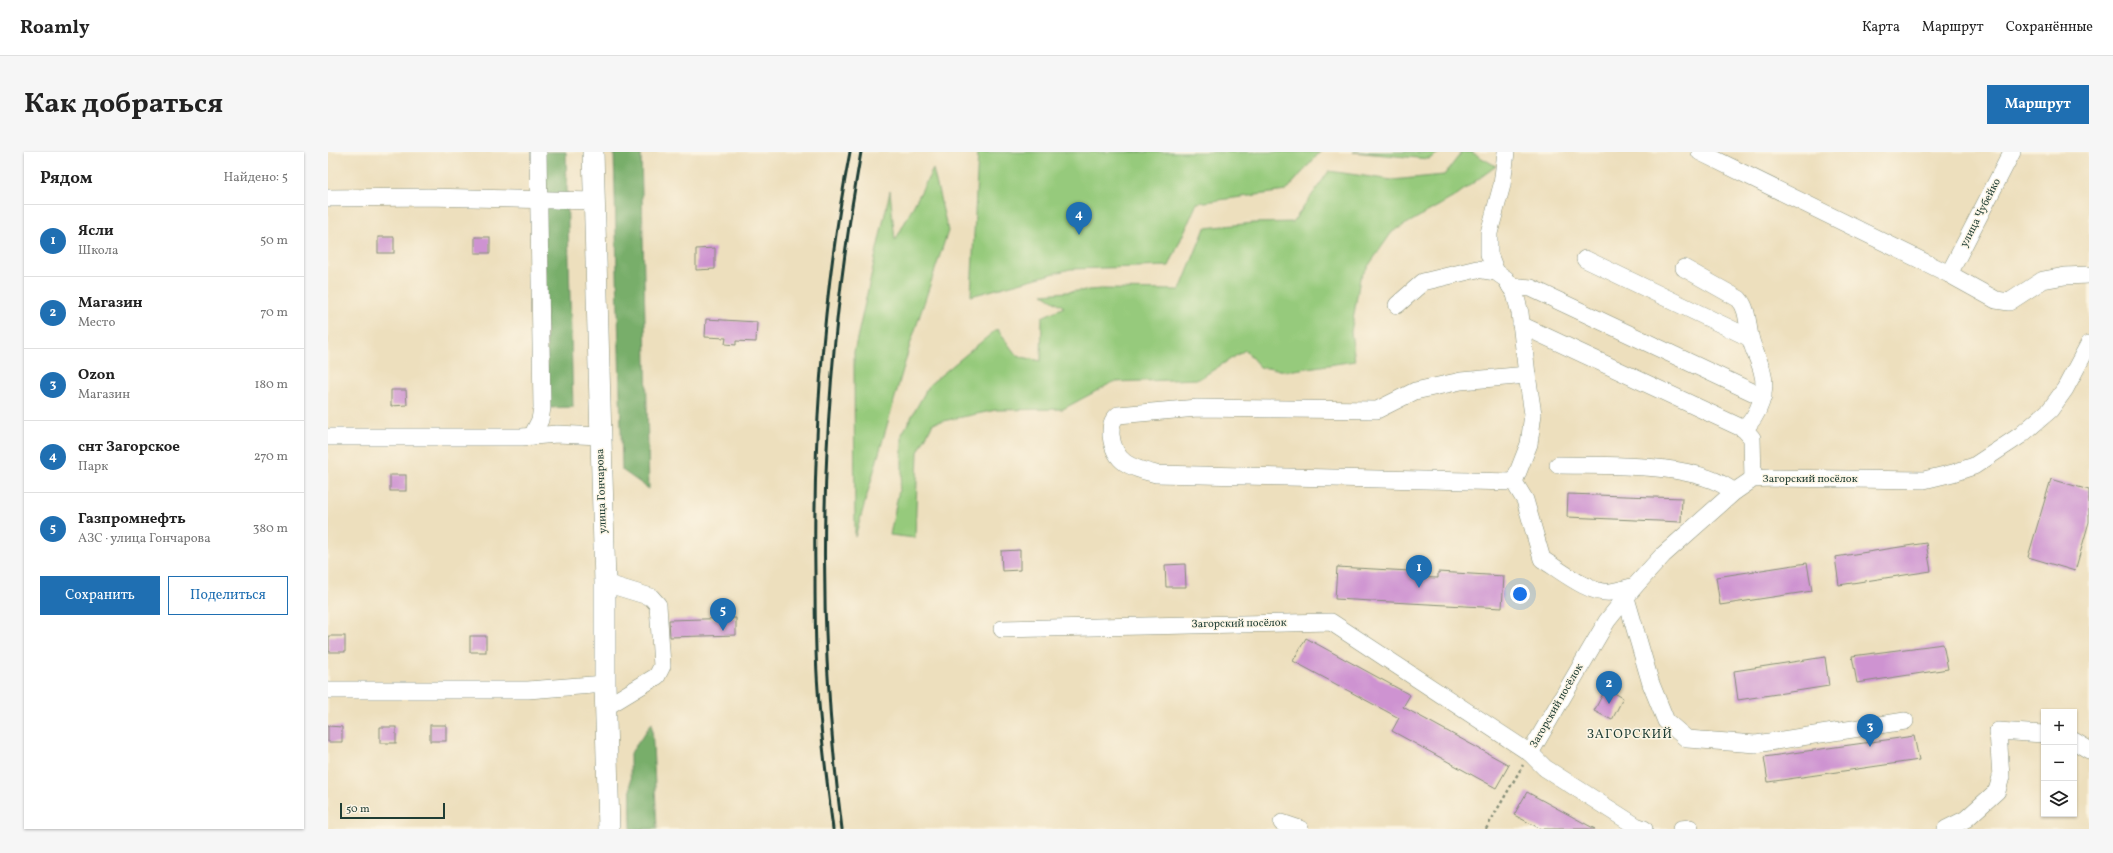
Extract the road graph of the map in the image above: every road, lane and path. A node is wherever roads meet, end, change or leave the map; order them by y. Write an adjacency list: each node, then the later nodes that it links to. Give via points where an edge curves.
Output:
1 (538, 152): 7 (street)
2 (593, 152): 8 (main road, улица Гончарова)
3 (1506, 152): 11 (street, via 1502,185 1489,233 1489,254)
4 (1700, 152): 12 (street)
5 (2012, 152): 12 (street, улица Чубейко)
6 (328, 198): 7 (street)
7 (538, 200): 8 (street); 22 (street, via 542,408 540,420)
8 (594, 201): 23 (main road, улица Гончарова)
9 (1585, 259): 17 (street)
10 (1684, 268): 17 (street, via 1739,299 1746,306)
11 (1496, 272): 14 (street, via 1506,279); 15 (street, via 1477,269 1423,282)
12 (1950, 274): 13 (street, via 1996,300 2008,302 2043,280)
13 (2089, 275)
14 (1510, 286): 16 (street, via 1515,294); 20 (street, via 1531,288)
15 (1397, 305)
16 (1521, 325): 19 (street); 21 (street)
17 (1750, 338): 20 (street, via 1763,373)
18 (2089, 344): 26 (street, Загорский посёлок, via 2050,410 2021,435 1974,466 1924,480)
19 (1527, 375): 27 (street, via 1533,414 1528,444); 27 (street, via 1462,382 1416,391 1377,410 1197,408 1118,415 1111,426 1114,451 1124,462 1138,470 1156,474)
20 (1763, 397): 21 (street, via 1752,421)
21 (1744, 429): 26 (street, via 1752,438)
22 (532, 436): 23 (street); 24 (street)
23 (600, 436): 29 (main road, улица Гончарова)
24 (328, 437)
25 (1558, 465): 28 (street, via 1655,468 1707,478 1725,485)
26 (1753, 479): 28 (street, Загорский посёлок)
27 (1514, 482): 30 (street, via 1524,500 1542,559 1597,591)
28 (1734, 492): 30 (street, Загорский посёлок, via 1663,555)
29 (605, 583): 32 (main road, улица Гончарова); 34 (street, via 651,597 658,605 662,666 657,676)
30 (1630, 592): 35 (street, via 1651,684 1666,721 1687,739 1756,744); 39 (street, Загорский посёлок, via 1607,621)
31 (1002, 629): 39 (street, Загорский посёлок, via 1331,622)
32 (605, 684): 33 (street, via 528,690); 34 (main road, улица Гончарова)
33 (328, 690)
34 (606, 707): 41 (main road, улица Гончарова)
35 (1904, 721)
36 (2041, 734): 45 (street, via 1998,731 2001,777 1998,791 1966,820)
37 (2077, 743): 38 (street)
38 (2089, 750)
39 (1530, 753): 43 (path); 44 (street, via 1545,768)
40 (1282, 823): 42 (street)
41 (609, 829)
42 (1300, 829)
43 (1486, 829)
44 (1644, 829)
45 (1946, 829)

